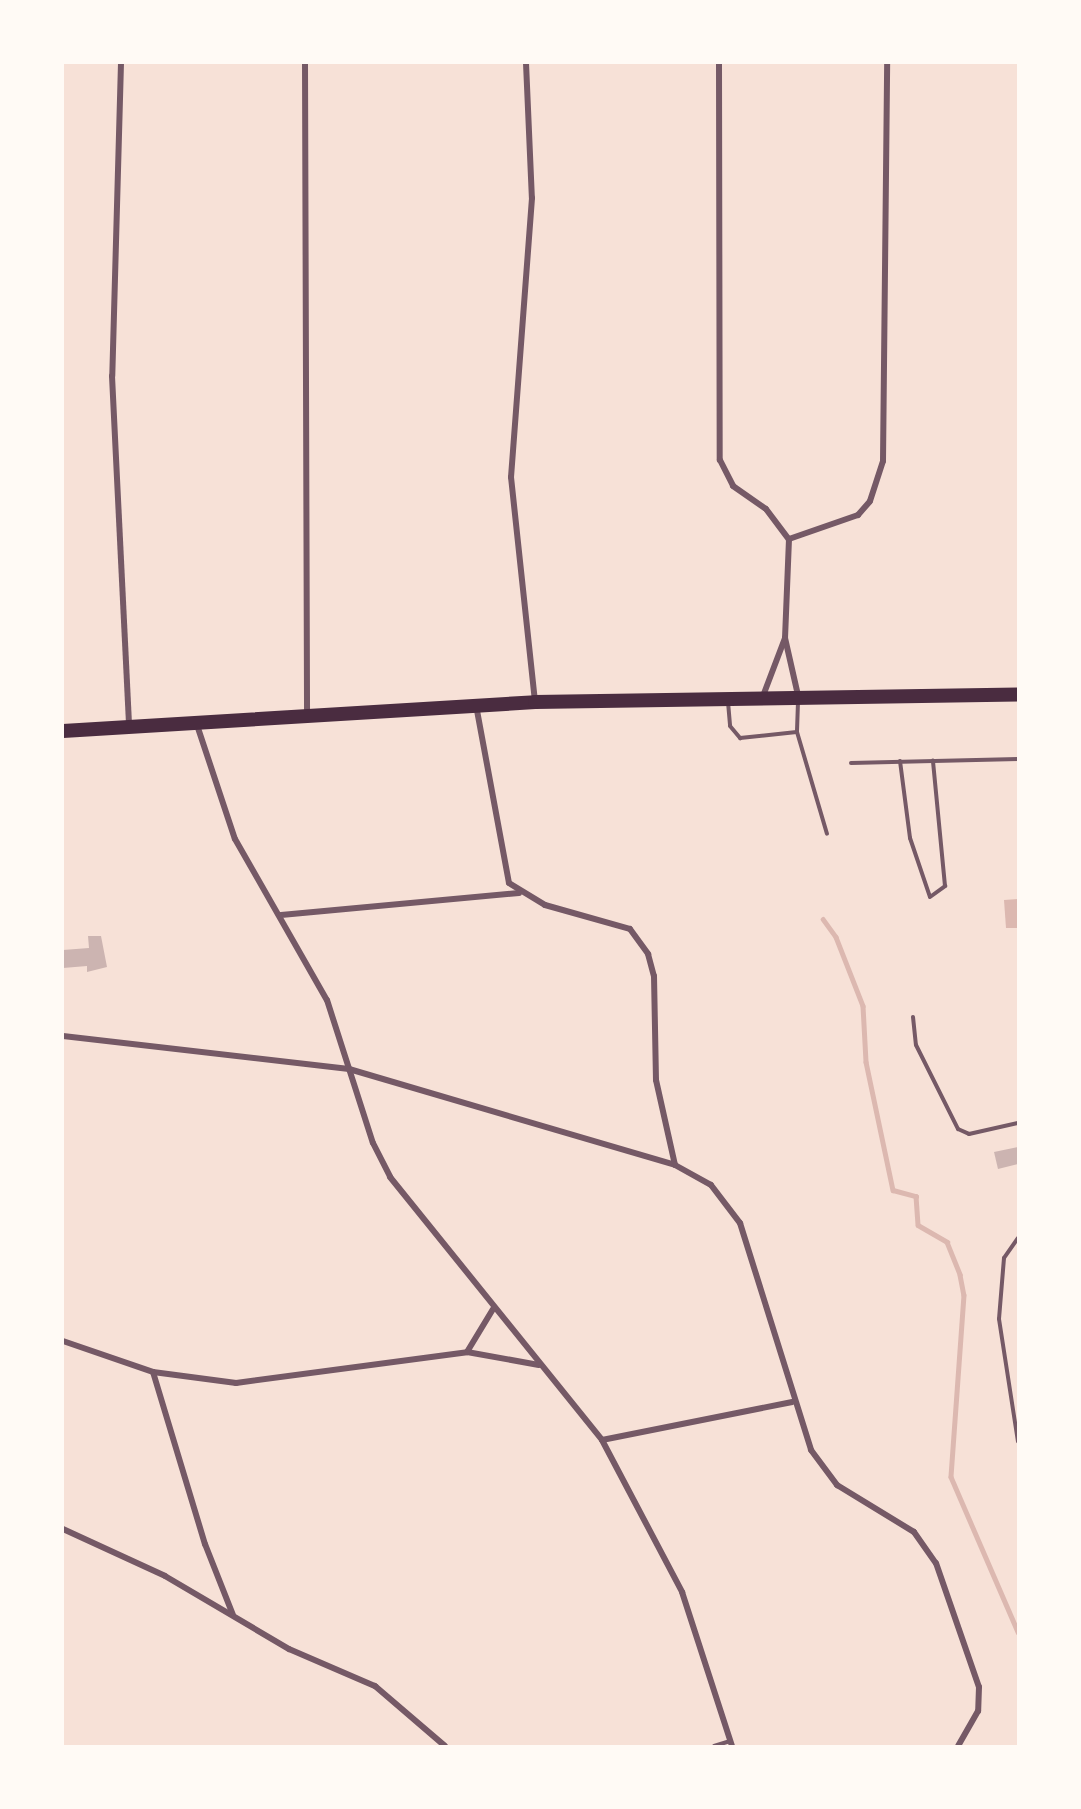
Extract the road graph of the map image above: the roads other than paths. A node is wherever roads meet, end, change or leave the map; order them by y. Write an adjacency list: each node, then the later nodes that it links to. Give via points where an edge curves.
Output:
1 (121, 63): 16 (street, via 111,376)
2 (305, 63): 14 (street)
3 (526, 63): 12 (street, via 532,198 511,477)
4 (719, 63): 6 (street, via 720,460 733,486 766,509)
5 (887, 63): 6 (street, via 883,460 870,501 858,515)
6 (789, 539): 7 (street)
7 (785, 638): 9 (street); 10 (street)
8 (1018, 694): 9 (main road)
9 (798, 695): 10 (main road); 18 (lane)
10 (763, 696): 11 (main road)
11 (727, 699): 12 (main road); 18 (lane, via 730,726 740,738)
12 (535, 702): 13 (main road)
13 (476, 705): 14 (main road); 24 (street, via 506,873)
14 (307, 713): 15 (main road)
15 (196, 721): 16 (main road); 25 (street, via 235,839)
16 (129, 726): 17 (main road)
17 (63, 731)
18 (797, 732): 23 (lane)
19 (1018, 759): 21 (lane)
20 (900, 761): 21 (lane); 21 (lane, via 910,838 930,897 945,886); 22 (lane)
21 (933, 761)
22 (851, 763)
23 (827, 834)
24 (519, 893): 25 (street); 30 (street, via 630,929 648,954 654,976 656,1080)
25 (281, 915): 28 (street, via 327,1000)
26 (913, 1017): 29 (lane, via 916,1045 958,1129 969,1134)
27 (63, 1036): 28 (street)
28 (349, 1069): 30 (street); 32 (street, via 390,1177)
29 (1018, 1124)
30 (675, 1165): 37 (street, via 711,1185 734,1210)
31 (1018, 1238): 39 (lane, via 1004,1258 999,1319)
32 (493, 1309): 34 (street); 35 (street)
33 (63, 1341): 36 (street)
34 (467, 1352): 35 (street); 36 (street, via 236,1383)
35 (539, 1365): 38 (street)
36 (153, 1372): 41 (street, via 205,1544)
37 (792, 1402): 38 (street); 45 (street, via 811,1450 837,1485 914,1532 936,1563 979,1687 978,1711)
38 (602, 1440): 42 (street, via 682,1592)
39 (1018, 1442)
40 (63, 1528): 41 (street, via 121,1553)
41 (233, 1615): 43 (street, via 289,1649 375,1686)
42 (731, 1743): 44 (lane)
43 (445, 1746)
44 (714, 1746)
45 (958, 1746)

